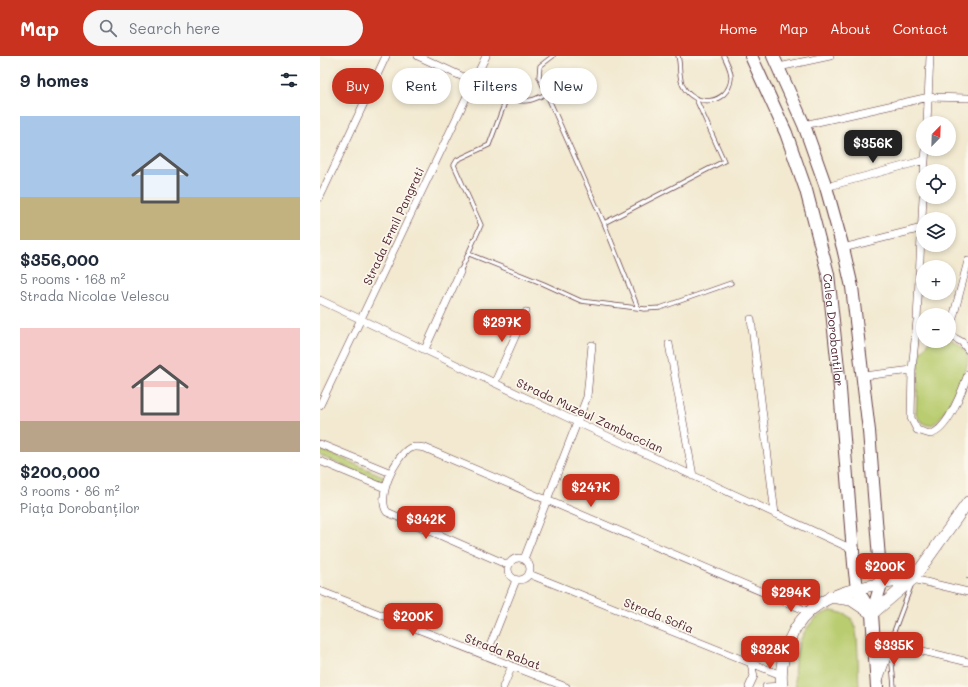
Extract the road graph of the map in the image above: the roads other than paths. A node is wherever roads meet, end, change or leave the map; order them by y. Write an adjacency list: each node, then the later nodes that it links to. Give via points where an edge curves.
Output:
1 (386, 56): 27 (street)
2 (418, 56): 13 (street)
3 (486, 56): 12 (street, Strada Ermil Pangrati)
4 (553, 56): 14 (lane, via 540,66)
5 (678, 56): 17 (lane, via 684,88)
6 (724, 56): 17 (lane, via 731,79 724,94 707,101)
7 (751, 56): 63 (main road, Calea Dorobanților, via 786,133 806,190 828,274 839,377)
8 (773, 56): 11 (main road, Calea Dorobanților)
9 (830, 56): 11 (street)
10 (930, 56): 15 (street)
11 (779, 67): 22 (main road, Calea Dorobanților)
12 (480, 68)
13 (459, 75)
14 (540, 79)
15 (929, 98): 16 (street); 21 (street); 22 (street)
16 (968, 98)
17 (696, 99): 28 (lane, via 724,161)
18 (464, 104): 42 (street, Strada Ermil Pangrati)
19 (504, 104): 32 (lane, via 489,145 457,160 454,165 481,225)
20 (550, 104): 28 (lane)
21 (928, 116)
22 (804, 125): 26 (main road, Calea Dorobanților)
23 (925, 156): 24 (street)
24 (925, 160): 25 (street); 26 (street)
25 (925, 164)
26 (826, 187): 30 (main road, Calea Dorobanților)
27 (320, 197)
28 (604, 223): 37 (lane)
29 (916, 230): 30 (street)
30 (843, 248): 50 (main road, Calea Dorobanților, via 852,287)
31 (921, 252): 38 (street)
32 (469, 254): 34 (lane); 37 (lane, via 581,301)
33 (968, 261): 39 (street)
34 (460, 272): 47 (street)
35 (731, 283): 37 (lane, via 654,310)
36 (320, 300): 42 (street, Strada Muzeul Zambaccian)
37 (638, 308)
38 (918, 308)
39 (956, 308)
40 (526, 312): 52 (street)
41 (751, 319): 62 (street)
42 (361, 320): 47 (street, Strada Muzeul Zambaccian); 53 (street, Strada Ermil Pangrati)
43 (956, 338): 48 (street)
44 (916, 341): 49 (street)
45 (669, 344): 58 (street)
46 (592, 345): 54 (street, via 587,397)
47 (425, 349): 52 (street, Strada Muzeul Zambaccian)
48 (968, 350)
49 (912, 370): 50 (street); 51 (street, via 911,418 917,430 930,434 941,429 946,422)
50 (864, 376): 65 (main road, Calea Dorobanților)
51 (967, 379)
52 (495, 382): 54 (street, Strada Muzeul Zambaccian)
53 (320, 405)
54 (578, 423): 58 (street, Strada Muzeul Zambaccian); 60 (street)
55 (320, 444): 57 (street)
56 (320, 461): 59 (street)
57 (391, 473): 59 (street); 60 (street, via 405,452 417,446)
58 (693, 476): 62 (street, Strada Muzeul Zambaccian)
59 (385, 488): 66 (street, via 383,504 390,515)
60 (548, 500): 64 (street); 75 (street)
61 (968, 502): 68 (street)
62 (775, 514): 63 (street, Strada Muzeul Zambaccian)
63 (852, 549): 71 (main road, Calea Dorobanților)
64 (524, 559): 66 (street, via 516,558); 67 (street, via 530,567)
65 (880, 564): 68 (street, via 897,575); 70 (main road, Calea Dorobanților)
66 (508, 565): 69 (street, via 508,574)
67 (529, 574): 69 (street, via 525,579); 80 (street, Strada Sofia)
68 (913, 579): 70 (street); 73 (street); 76 (street); 77 (lane)
69 (516, 580): 78 (street)
70 (881, 584): 71 (street); 76 (main road, Calea Dorobanților)
71 (857, 589): 74 (street); 76 (main road, Calea Dorobanților)
72 (320, 591): 78 (street, Strada Rabat)
73 (968, 592)
74 (830, 597): 75 (street); 76 (street, via 851,600)
75 (807, 612): 82 (street, via 788,642)
76 (872, 614): 83 (main road, Calea Dorobanților)
77 (890, 643): 79 (street); 83 (street); 88 (lane)
78 (486, 656): 81 (street, Strada Rabat)
79 (968, 662)
80 (751, 664): 82 (street, Strada Sofia); 86 (street, via 754,676)
81 (512, 666): 84 (street, Strada Rabat); 85 (street)
82 (782, 682): 87 (street)
83 (876, 685)
84 (563, 686)
85 (503, 687)
86 (749, 687)
87 (766, 687)
88 (894, 687)

